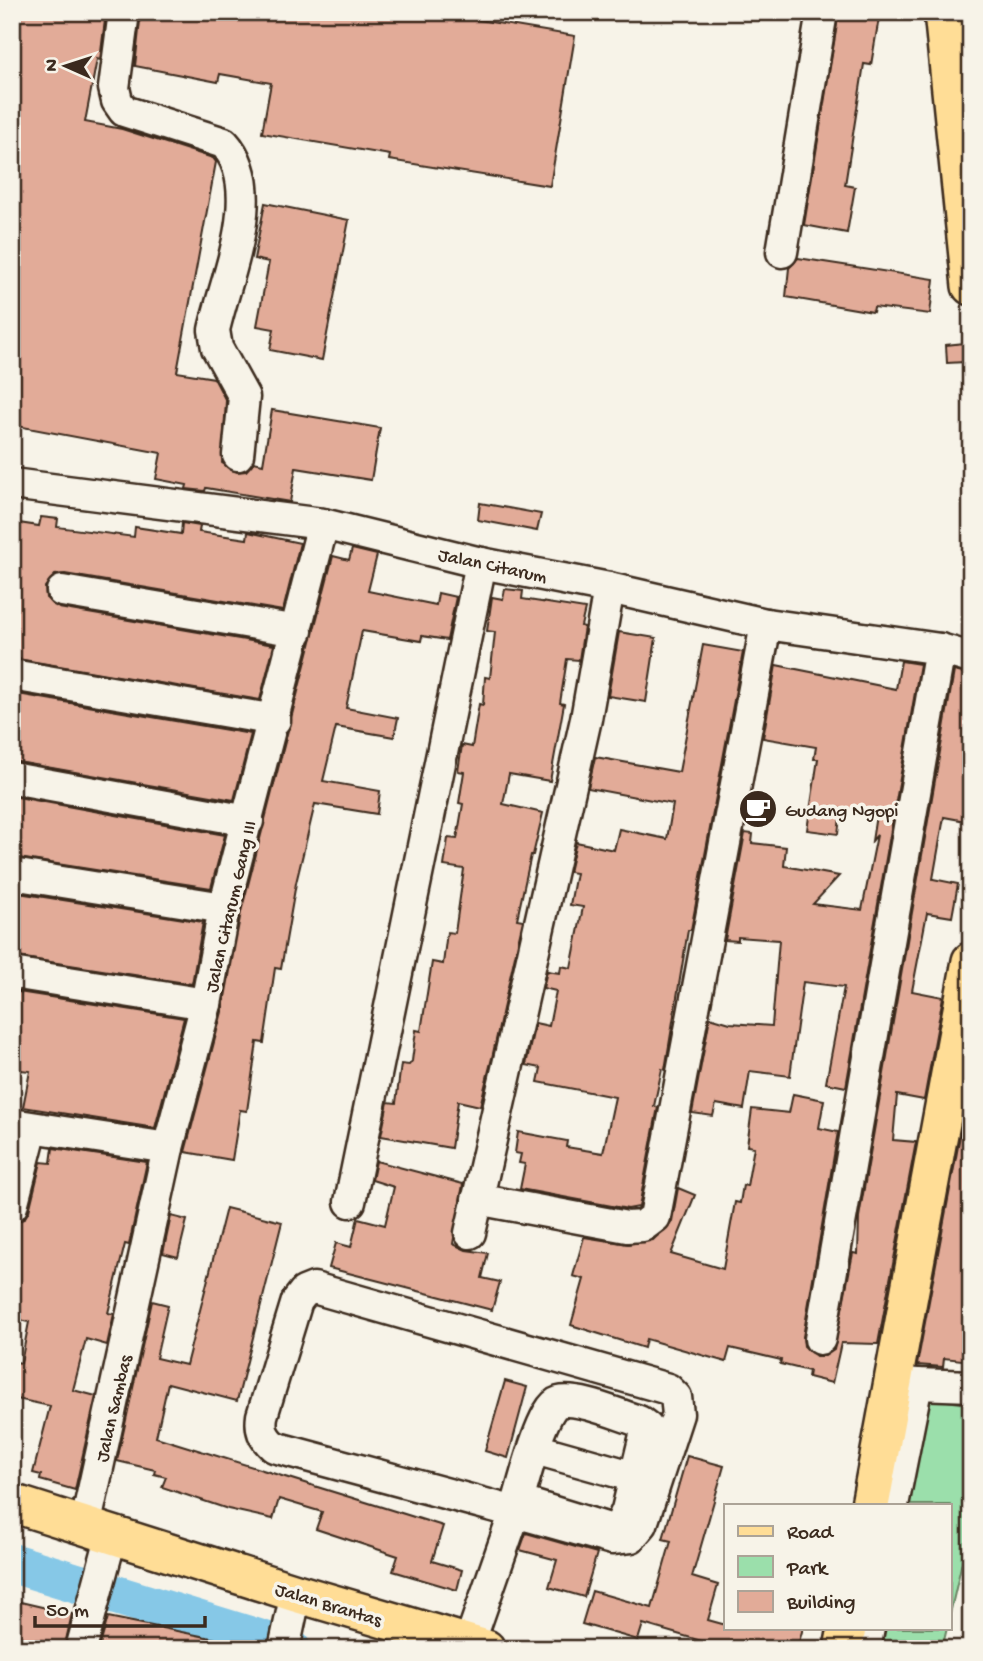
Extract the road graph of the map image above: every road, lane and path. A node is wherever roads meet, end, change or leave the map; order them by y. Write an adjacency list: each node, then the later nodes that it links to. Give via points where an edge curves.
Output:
1 (124, 12): 6 (street, via 114,89 117,101 124,111 224,143 243,184 244,207 214,330 216,348 244,397)
2 (822, 12): 4 (street)
3 (943, 12): 5 (main road)
4 (782, 252)
5 (971, 286)
6 (238, 455)
7 (12, 484): 8 (street, Jalan Citarum)
8 (323, 524): 9 (street, Jalan Citarum); 13 (street, Jalan Citarum Gang III)
9 (481, 564): 10 (street, Jalan Citarum); 28 (street)
10 (609, 588): 12 (street, Jalan Citarum); 27 (street, via 586,719)
11 (62, 591): 13 (street)
12 (766, 624): 14 (street, Jalan Citarum); 27 (street, via 655,1217 643,1226 627,1227)
13 (297, 631): 17 (street, Jalan Citarum Gang III)
14 (940, 649): 15 (street, Jalan Citarum); 32 (street)
15 (971, 658)
16 (12, 676): 17 (street)
17 (275, 720): 19 (street, Jalan Citarum Gang III)
18 (12, 778): 19 (street)
19 (248, 821): 21 (street, Jalan Citarum Gang III)
20 (12, 874): 21 (street)
21 (224, 908): 24 (street, Jalan Citarum Gang III)
22 (971, 961): 33 (main road)
23 (12, 973): 24 (street)
24 (206, 1004): 26 (street, Jalan Citarum Gang III)
25 (22, 1126): 26 (street); 29 (street)
26 (168, 1148): 31 (street, Jalan Citarum Gang III)
27 (477, 1199): 30 (street)
28 (350, 1202)
29 (12, 1206)
30 (470, 1233)
31 (138, 1289): 42 (street, Jalan Sambas)
32 (820, 1339)
33 (905, 1383): 34 (street); 38 (main road); 39 (street)
34 (971, 1386)
35 (535, 1449): 36 (street); 36 (street, via 545,1417 554,1405 578,1403 647,1427); 40 (street)
36 (635, 1477): 41 (street, via 620,1526 609,1529)
37 (12, 1503): 42 (main road, Jalan Brantas)
38 (870, 1504)
39 (893, 1504)
40 (516, 1506): 41 (street); 41 (street, via 274,1447 264,1438 262,1416 297,1301 304,1293 314,1289 668,1389 676,1396 678,1414 642,1524 631,1537 612,1539); 46 (street)
41 (577, 1524)
42 (101, 1539): 43 (main road, Jalan Brantas); 47 (street, Jalan Sambas)
43 (294, 1602): 46 (main road, Jalan Brantas); 48 (street)
44 (847, 1630): 49 (main road)
45 (869, 1630): 50 (street)
46 (478, 1646)
47 (81, 1649)
48 (284, 1649)
49 (843, 1649)
50 (865, 1649)

